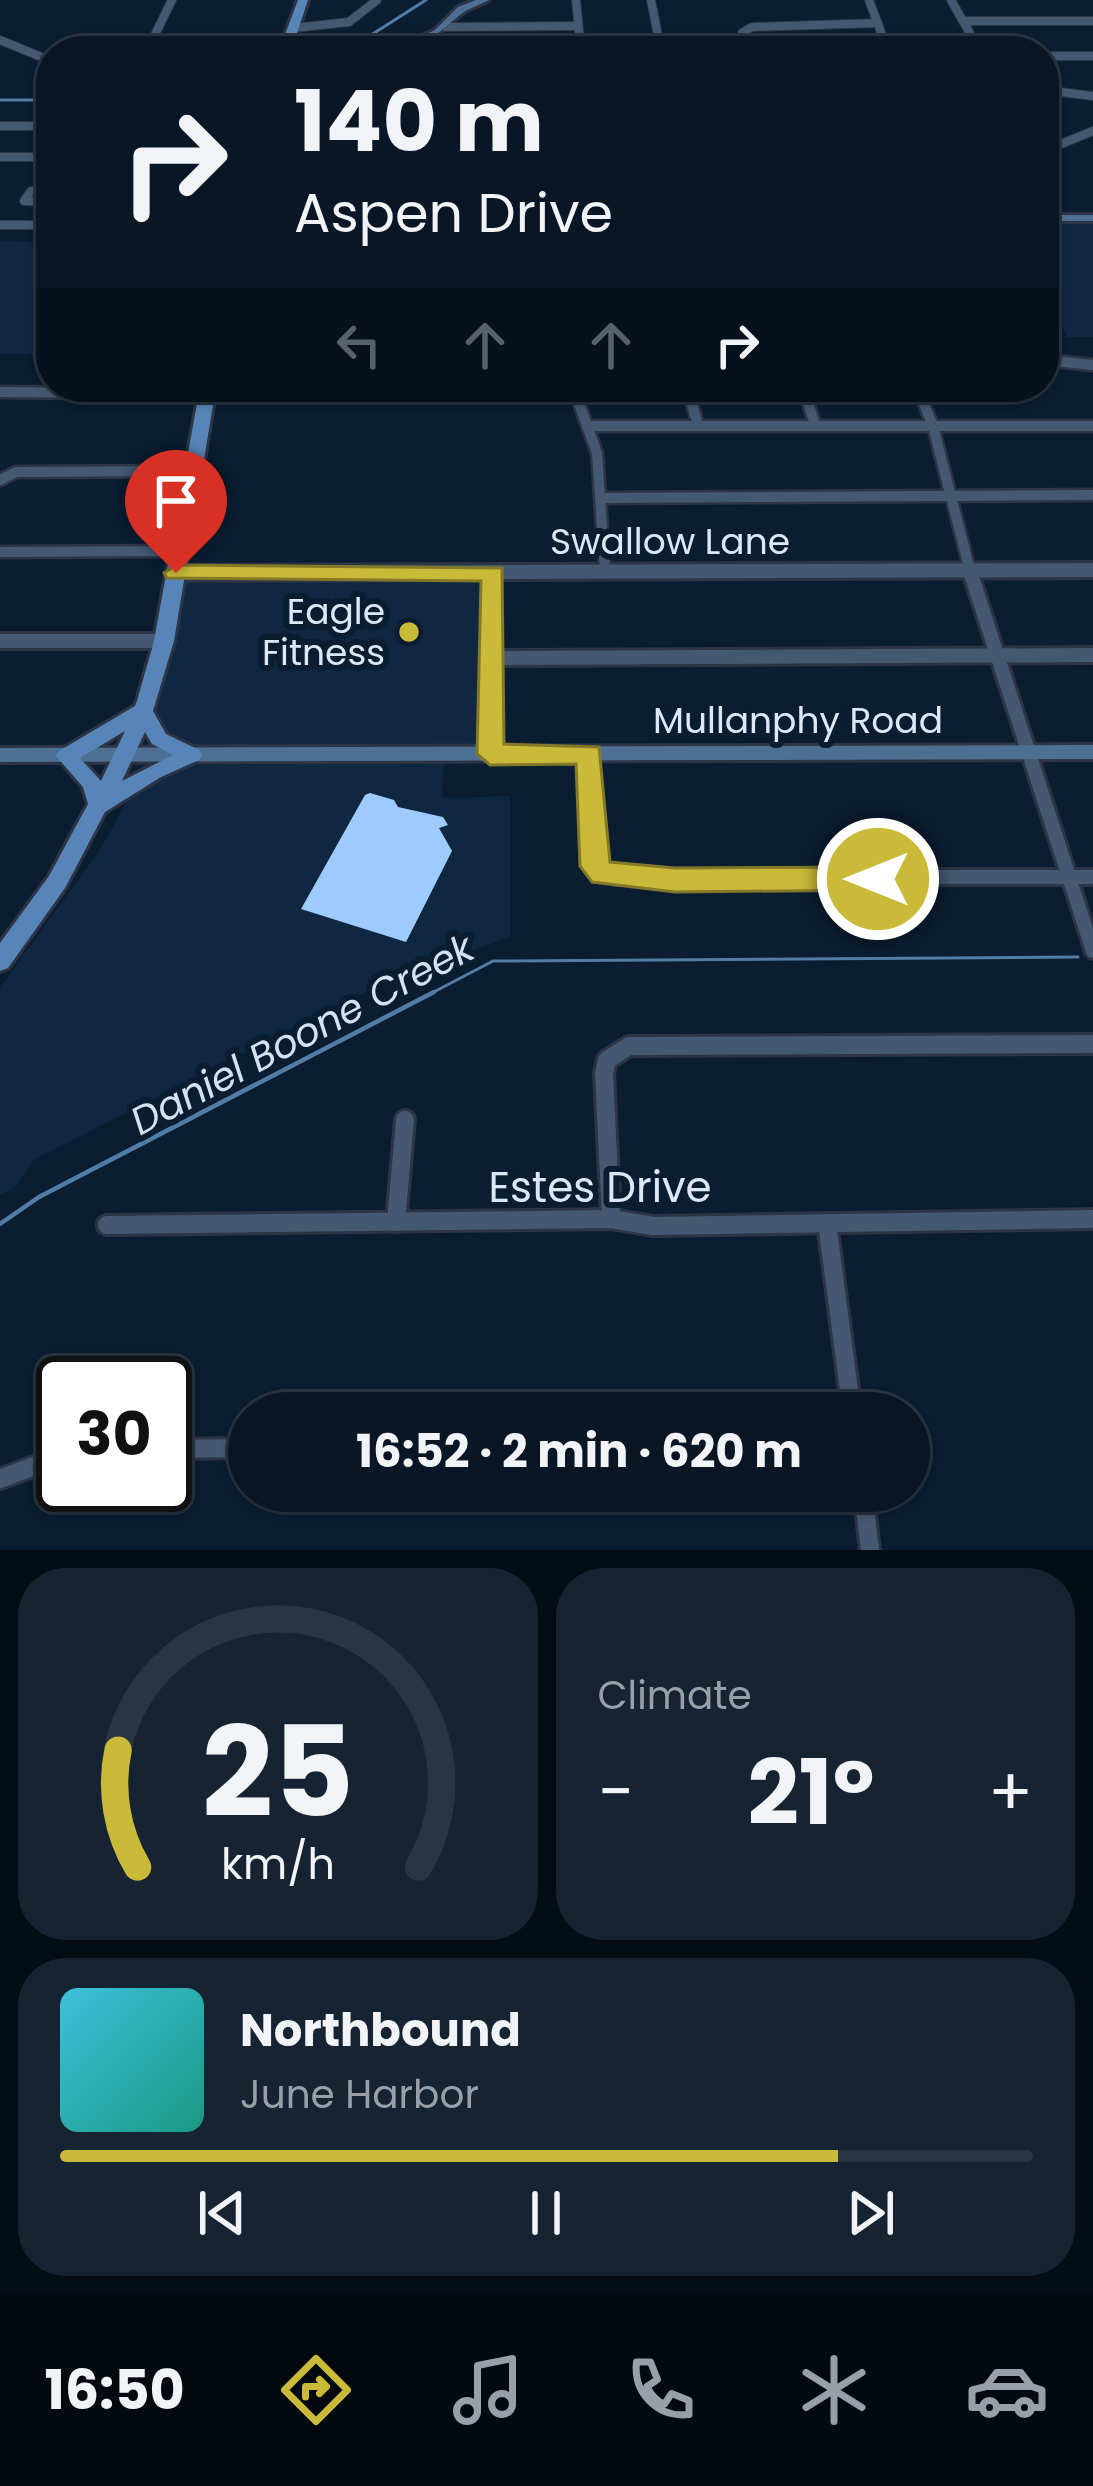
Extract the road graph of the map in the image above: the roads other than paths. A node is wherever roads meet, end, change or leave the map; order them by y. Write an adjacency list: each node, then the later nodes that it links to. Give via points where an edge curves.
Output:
1 (172, 0): 15 (street)
2 (303, 0): 14 (main road)
3 (376, 0): 14 (street, via 349,22)
4 (484, 0): 13 (street)
5 (576, 0): 12 (street)
6 (651, 0): 19 (street)
7 (869, 0): 11 (street)
8 (951, 0): 9 (street)
9 (964, 21): 10 (street); 22 (street)
10 (1093, 21)
11 (878, 23): 20 (street, via 745,29); 21 (street)
12 (578, 26): 13 (street); 18 (street)
13 (446, 27): 17 (street)
14 (294, 28): 16 (main road)
15 (154, 36)
16 (291, 36)
17 (427, 36)
18 (579, 36)
19 (658, 36)
20 (743, 36)
21 (883, 36)
22 (972, 36)
23 (0, 40): 24 (street)
24 (36, 55)
25 (1059, 56): 26 (street)
26 (1093, 56)
27 (1059, 92): 28 (street)
28 (1093, 96)
29 (0, 126): 30 (street)
30 (36, 126)
31 (1092, 132): 32 (street)
32 (1059, 145)
33 (0, 157): 34 (street)
34 (36, 157)
35 (1059, 218): 36 (street)
36 (1093, 218)
37 (0, 225): 38 (street)
38 (36, 225)
39 (1059, 362): 40 (street)
40 (1093, 365)
41 (0, 392): 42 (street)
42 (36, 392)
43 (205, 402): 53 (main road)
44 (579, 402): 50 (street)
45 (691, 402): 49 (street)
46 (808, 402): 48 (street)
47 (923, 402): 51 (street)
48 (815, 424): 49 (street); 51 (street)
49 (698, 425): 50 (street)
50 (589, 426): 57 (street)
51 (933, 426): 52 (street); 56 (street)
52 (1093, 426)
53 (190, 472): 54 (street); 58 (main road)
54 (6, 474)
55 (1093, 495): 56 (street)
56 (951, 496): 57 (street); 60 (street)
57 (600, 498): 62 (street)
58 (177, 551): 59 (street); 63 (main road)
59 (0, 552)
60 (970, 570): 61 (street, Swallow Lane); 62 (street, Swallow Lane); 67 (street)
61 (1093, 570)
62 (605, 571): 64 (street, Swallow Lane)
63 (176, 573): 64 (street, Swallow Lane); 66 (main road)
64 (494, 573): 69 (street)
65 (0, 641): 66 (street)
66 (164, 641): 70 (main road)
67 (997, 655): 68 (street); 69 (street); 71 (street)
68 (1093, 655)
69 (492, 658): 73 (street)
70 (143, 711): 76 (main road); 77 (main road, via 159,739); 78 (main road)
71 (1030, 752): 72 (street, Mullanphy Road); 74 (street, Mullanphy Road); 80 (street)
72 (1093, 752)
73 (490, 754): 74 (street, Mullanphy Road); 77 (street, Mullanphy Road)
74 (589, 754): 80 (street, via 595,866 615,877)
75 (0, 755): 78 (street, Mullanphy Road)
76 (125, 755): 77 (street, Mullanphy Road); 78 (street, Mullanphy Road); 79 (main road)
77 (192, 755): 79 (main road)
78 (66, 756): 79 (main road, via 92,784)
79 (98, 806): 83 (main road)
80 (1070, 876): 81 (street); 82 (street)
81 (1093, 877)
82 (1093, 950)
83 (0, 961)
84 (1093, 1044): 86 (street, via 629,1046 607,1060 604,1073)
85 (406, 1120): 88 (street)
86 (611, 1219): 88 (street, Estes Drive); 89 (street, Estes Drive, via 653,1226)
87 (1093, 1219): 89 (street, Estes Drive)
88 (396, 1222): 90 (street, Estes Drive)
89 (827, 1223): 91 (street)
90 (107, 1225)
91 (849, 1392)
92 (228, 1448): 93 (street)
93 (192, 1449)
94 (36, 1462): 95 (street)
95 (0, 1479)
96 (865, 1512): 97 (street)
97 (870, 1550)

